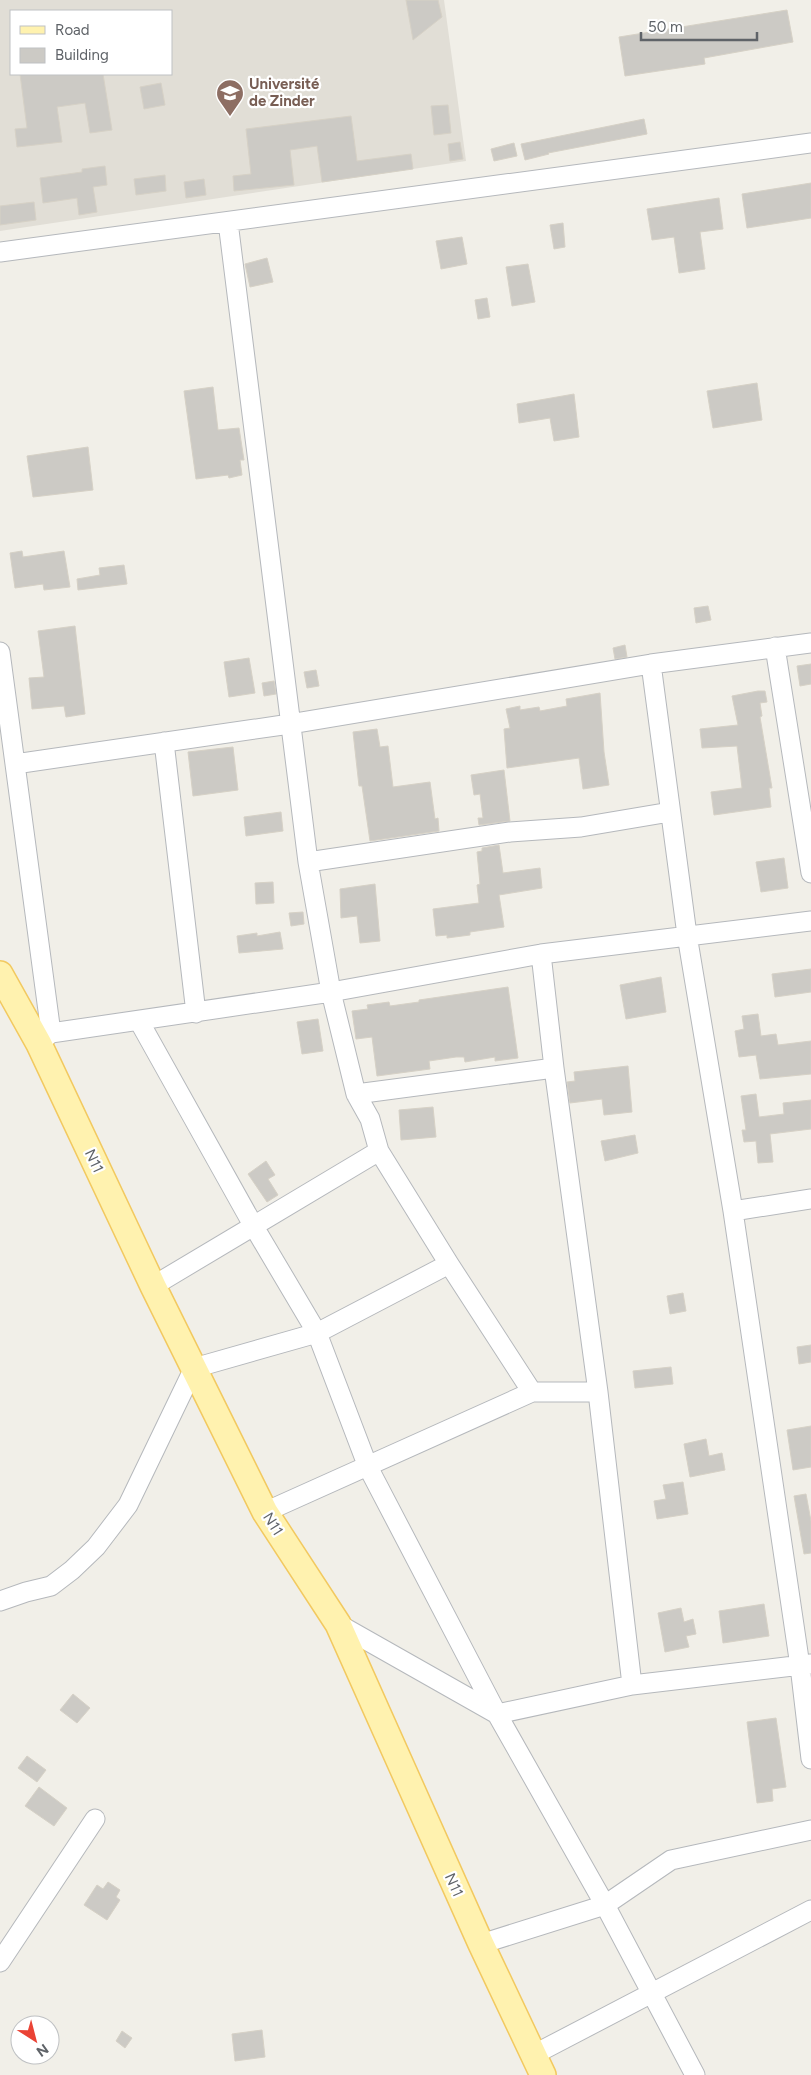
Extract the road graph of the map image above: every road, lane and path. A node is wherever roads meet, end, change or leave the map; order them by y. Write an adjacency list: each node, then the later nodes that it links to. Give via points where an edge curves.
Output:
1 (811, 143): 2 (street)
2 (228, 222): 3 (street); 8 (street)
3 (0, 252)
4 (811, 643): 5 (street)
5 (775, 647): 7 (street); 13 (street)
6 (0, 652): 10 (street)
7 (651, 664): 8 (street); 11 (street)
8 (290, 724): 9 (street); 12 (street)
9 (164, 742): 10 (street); 19 (street)
10 (15, 764): 21 (street)
11 (670, 812): 12 (street, via 581,827 510,832); 15 (street)
12 (308, 862): 18 (street)
13 (811, 873)
14 (811, 921): 15 (street)
15 (687, 935): 16 (street); 26 (street)
16 (541, 954): 18 (street); 22 (street)
17 (1, 978): 21 (main road, N11)
18 (331, 992): 19 (street); 23 (street)
19 (196, 1013): 20 (street)
20 (139, 1021): 21 (street); 27 (street)
21 (45, 1038): 29 (main road, N11)
22 (554, 1068): 23 (street); 33 (street)
23 (356, 1094): 24 (street, via 370,1119)
24 (379, 1151): 27 (street); 28 (street)
25 (811, 1199): 26 (street)
26 (733, 1210): 38 (street)
27 (253, 1225): 29 (street); 30 (street)
28 (449, 1264): 30 (street); 32 (street)
29 (153, 1286): 31 (main road, N11)
30 (317, 1333): 31 (street); 34 (street)
31 (194, 1368): 35 (main road, N11); 36 (street, via 128,1505 96,1547 51,1586)
32 (532, 1392): 33 (street); 34 (street)
33 (598, 1392): 39 (street)
34 (368, 1467): 35 (street); 40 (street)
35 (265, 1512): 37 (main road, N11)
36 (0, 1602)
37 (338, 1624): 40 (street); 46 (main road, N11)
38 (806, 1665): 39 (street); 41 (street)
39 (632, 1684): 40 (street)
40 (497, 1714): 44 (street)
41 (811, 1758)
42 (95, 1819): 47 (street)
43 (811, 1830): 44 (street, via 671,1860)
44 (604, 1905): 46 (street); 48 (street)
45 (811, 1910): 48 (street)
46 (481, 1944): 49 (main road, N11)
47 (0, 1962)
48 (652, 1992): 49 (street); 50 (street)
49 (538, 2065)
50 (695, 2075)

